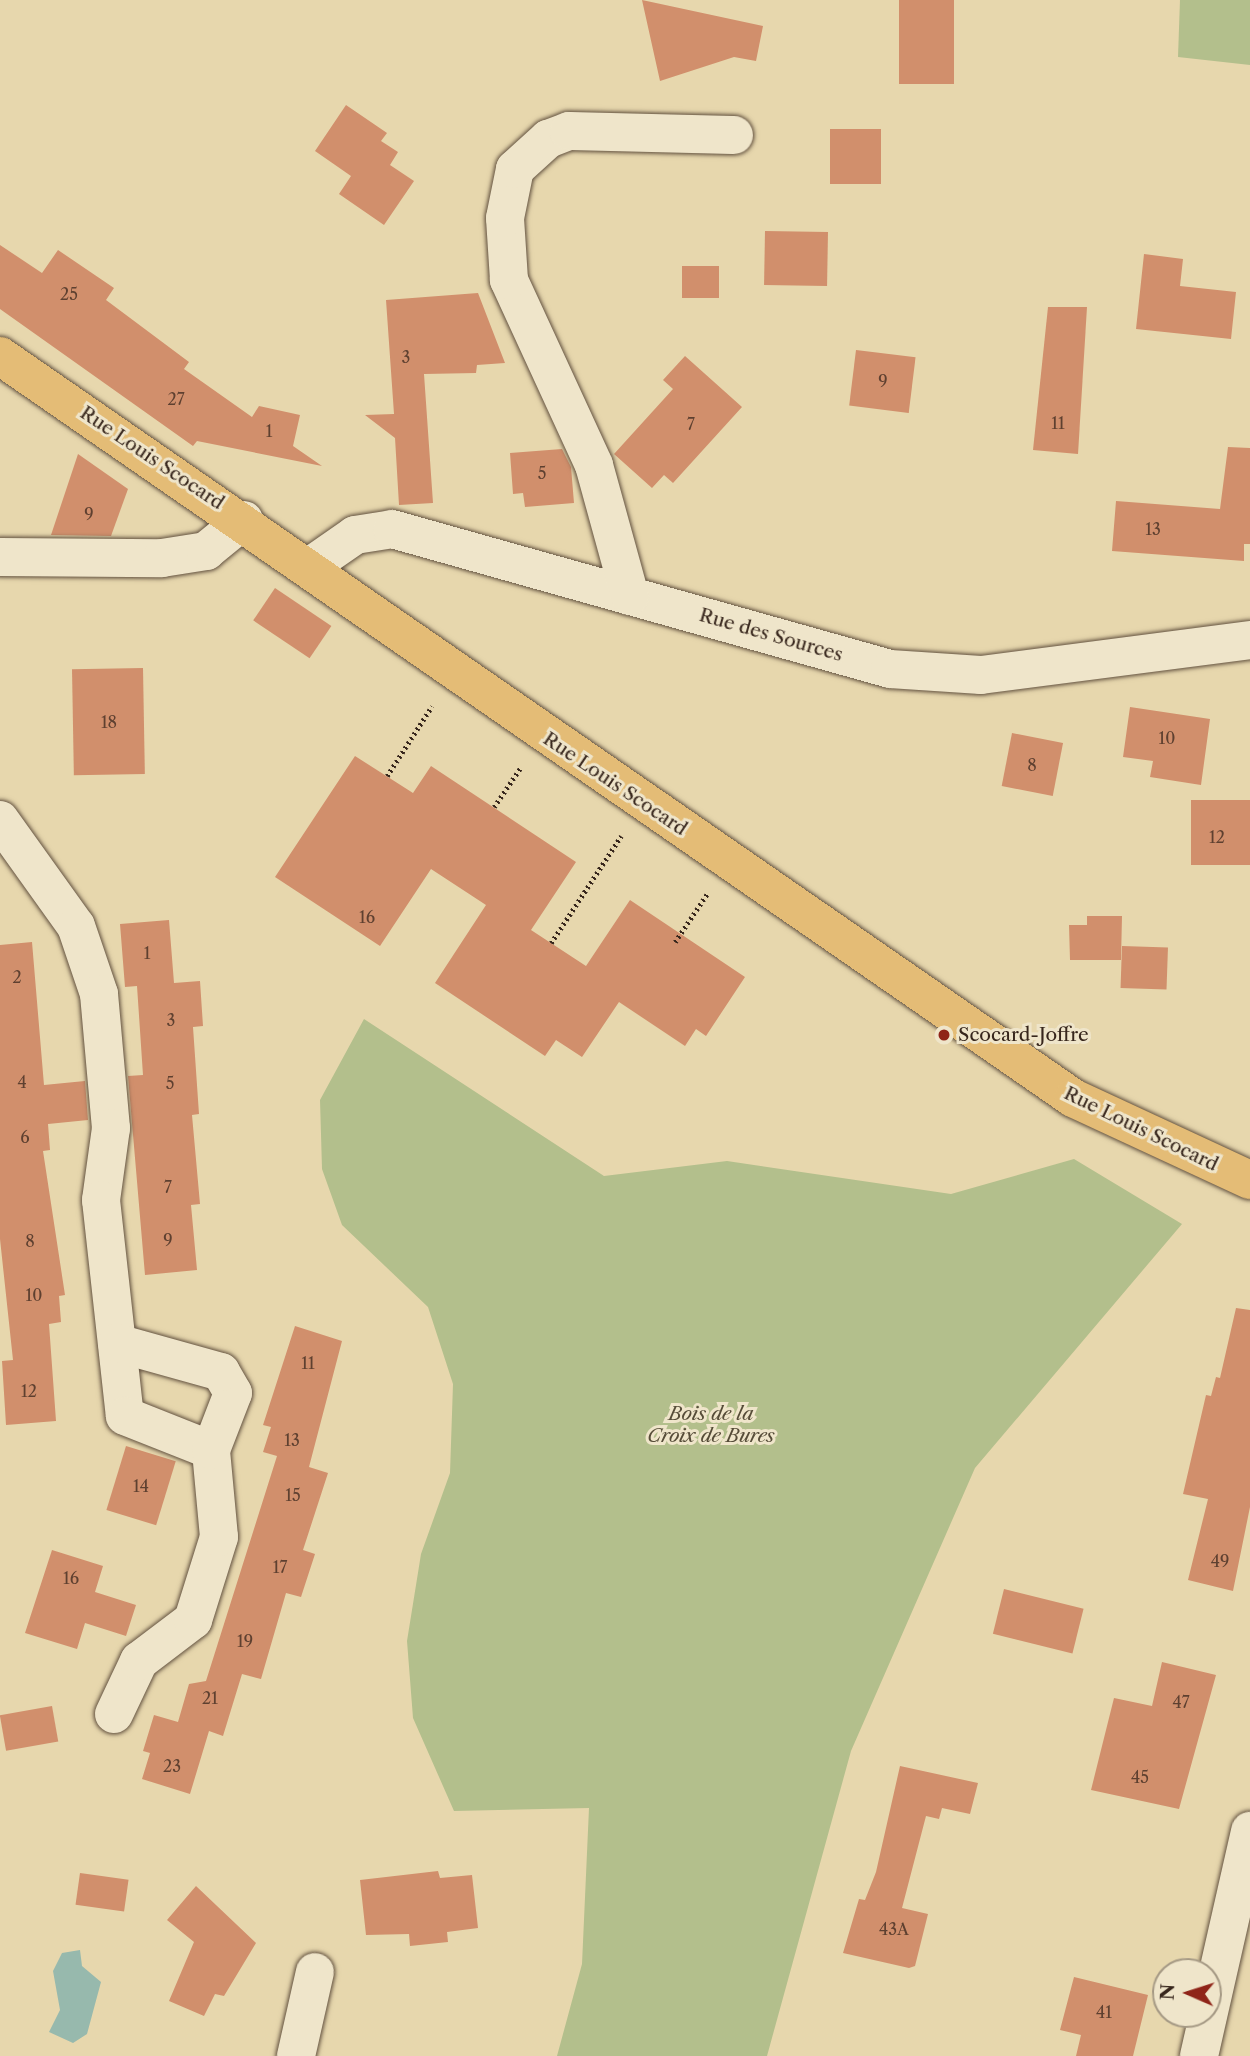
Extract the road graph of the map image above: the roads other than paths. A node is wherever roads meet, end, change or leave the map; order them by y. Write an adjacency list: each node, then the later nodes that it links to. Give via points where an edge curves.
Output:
1 (734, 135): 6 (street, via 569,131 548,139 515,169 505,218 509,281 594,464)
2 (0, 356): 3 (main road, Rue Louis Scocard)
3 (244, 520): 4 (street, via 206,551 162,558); 5 (main road, Rue Louis Scocard)
4 (0, 557)
5 (309, 566): 6 (street, Rue des Sources, via 355,535 393,529); 9 (main road, Rue Louis Scocard, via 454,673 1073,1098)
6 (630, 596): 7 (street, Rue des Sources, via 903,670 981,675)
7 (1250, 640)
8 (0, 820): 10 (street, via 76,926 99,994 111,1128 102,1200)
9 (1250, 1180)
10 (117, 1343): 11 (street, via 125,1416); 11 (street, via 221,1372 233,1393)
11 (211, 1450): 12 (street, via 219,1537 193,1620 139,1661)
12 (114, 1714)
13 (1250, 1831): 16 (street)
14 (315, 1972): 15 (street)
15 (296, 2056)
16 (1199, 2056)

